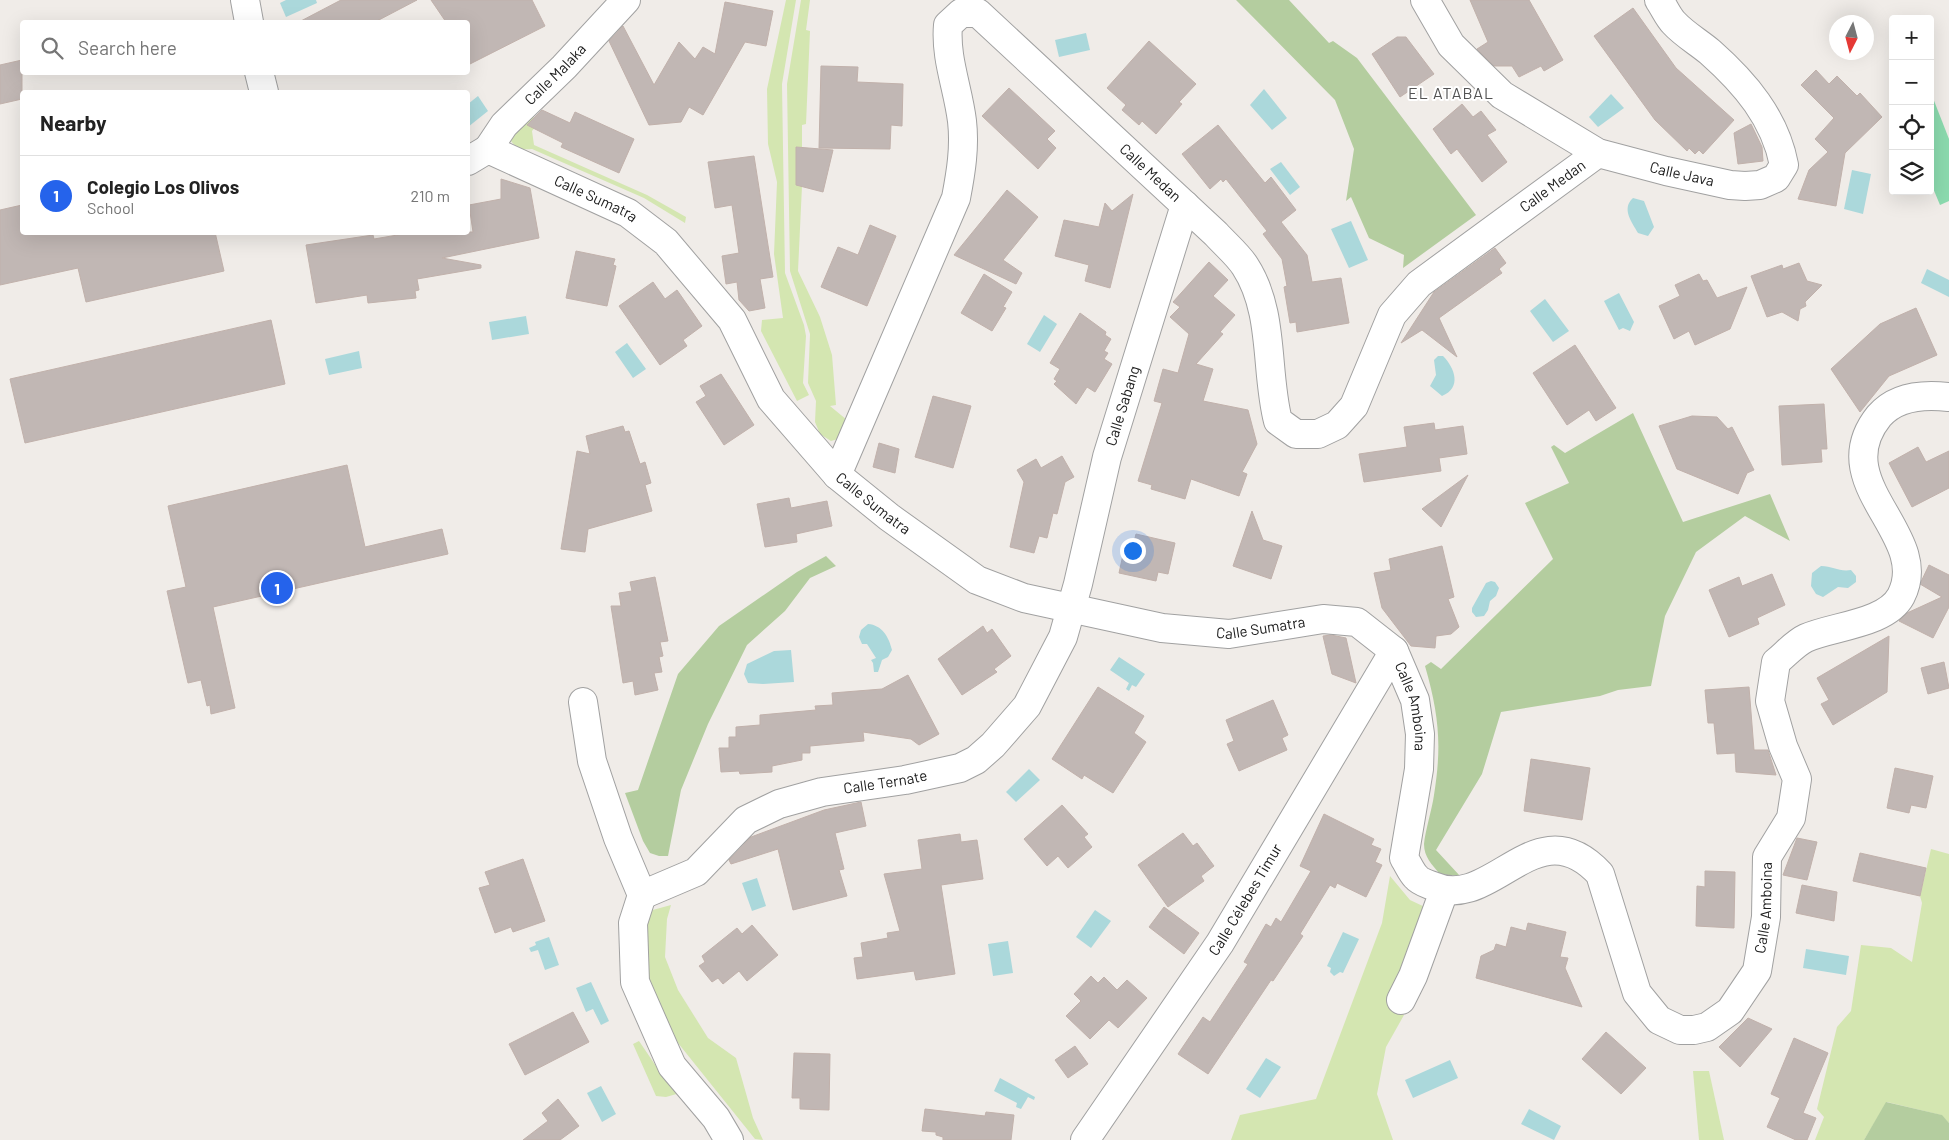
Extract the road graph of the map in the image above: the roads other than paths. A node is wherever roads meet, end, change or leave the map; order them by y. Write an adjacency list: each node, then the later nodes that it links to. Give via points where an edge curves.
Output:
1 (244, 0): 5 (street)
2 (626, 0): 9 (street, Calle Malaka)
3 (1425, 0): 8 (street, Calle Java, via 1451,45 1502,95)
4 (1659, 0): 8 (street, Calle Java, via 1673,22 1744,85 1779,141 1784,165 1776,178 1760,185 1738,186)
5 (249, 20)
6 (261, 75): 7 (street)
7 (264, 90)
8 (1598, 153): 10 (street, Calle Medan, via 1419,284 1392,315 1354,406 1337,425 1318,434 1296,434 1278,421 1272,400 1267,329 1245,266)
9 (478, 155): 12 (street, Calle Sumatra, via 628,214 666,242 732,320 771,400)
10 (1185, 205): 12 (street, Calle Medan, via 978,13 961,13 948,25 946,46 962,121 964,158 956,198); 13 (street, Calle Sabang, via 1108,457)
11 (1949, 396): 16 (street, Calle Amboina, via 1901,400 1883,411 1869,428 1864,444 1863,464 1869,486 1898,538 1907,564 1901,596 1893,607 1880,615 1804,638 1776,662 1770,701 1797,779 1791,818 1767,857 1766,917 1757,971 1730,1011 1707,1027 1694,1030 1680,1030 1659,1020 1636,993 1600,874 1587,860 1565,851 1540,852 1471,888)
12 (837, 475): 13 (street, Calle Sumatra, via 977,580 1024,598)
13 (1072, 610): 14 (street, Calle Sumatra, via 1162,628 1229,634 1322,620 1357,622); 17 (street, Calle Ternate, via 1064,637 1028,706 976,760 951,770 822,792 779,804 746,820 696,872)
14 (1394, 651): 16 (street, Calle Amboina, via 1415,700 1420,734 1419,769 1404,858 1417,879); 20 (street, Calle Célebes Timur, via 1220,943)
15 (582, 702): 17 (street, via 592,762 618,838)
16 (1444, 892): 18 (street)
17 (642, 894): 19 (street, via 633,923 635,982 672,1066 716,1118)
18 (1401, 1000)
19 (729, 1140)
20 (1085, 1140)

